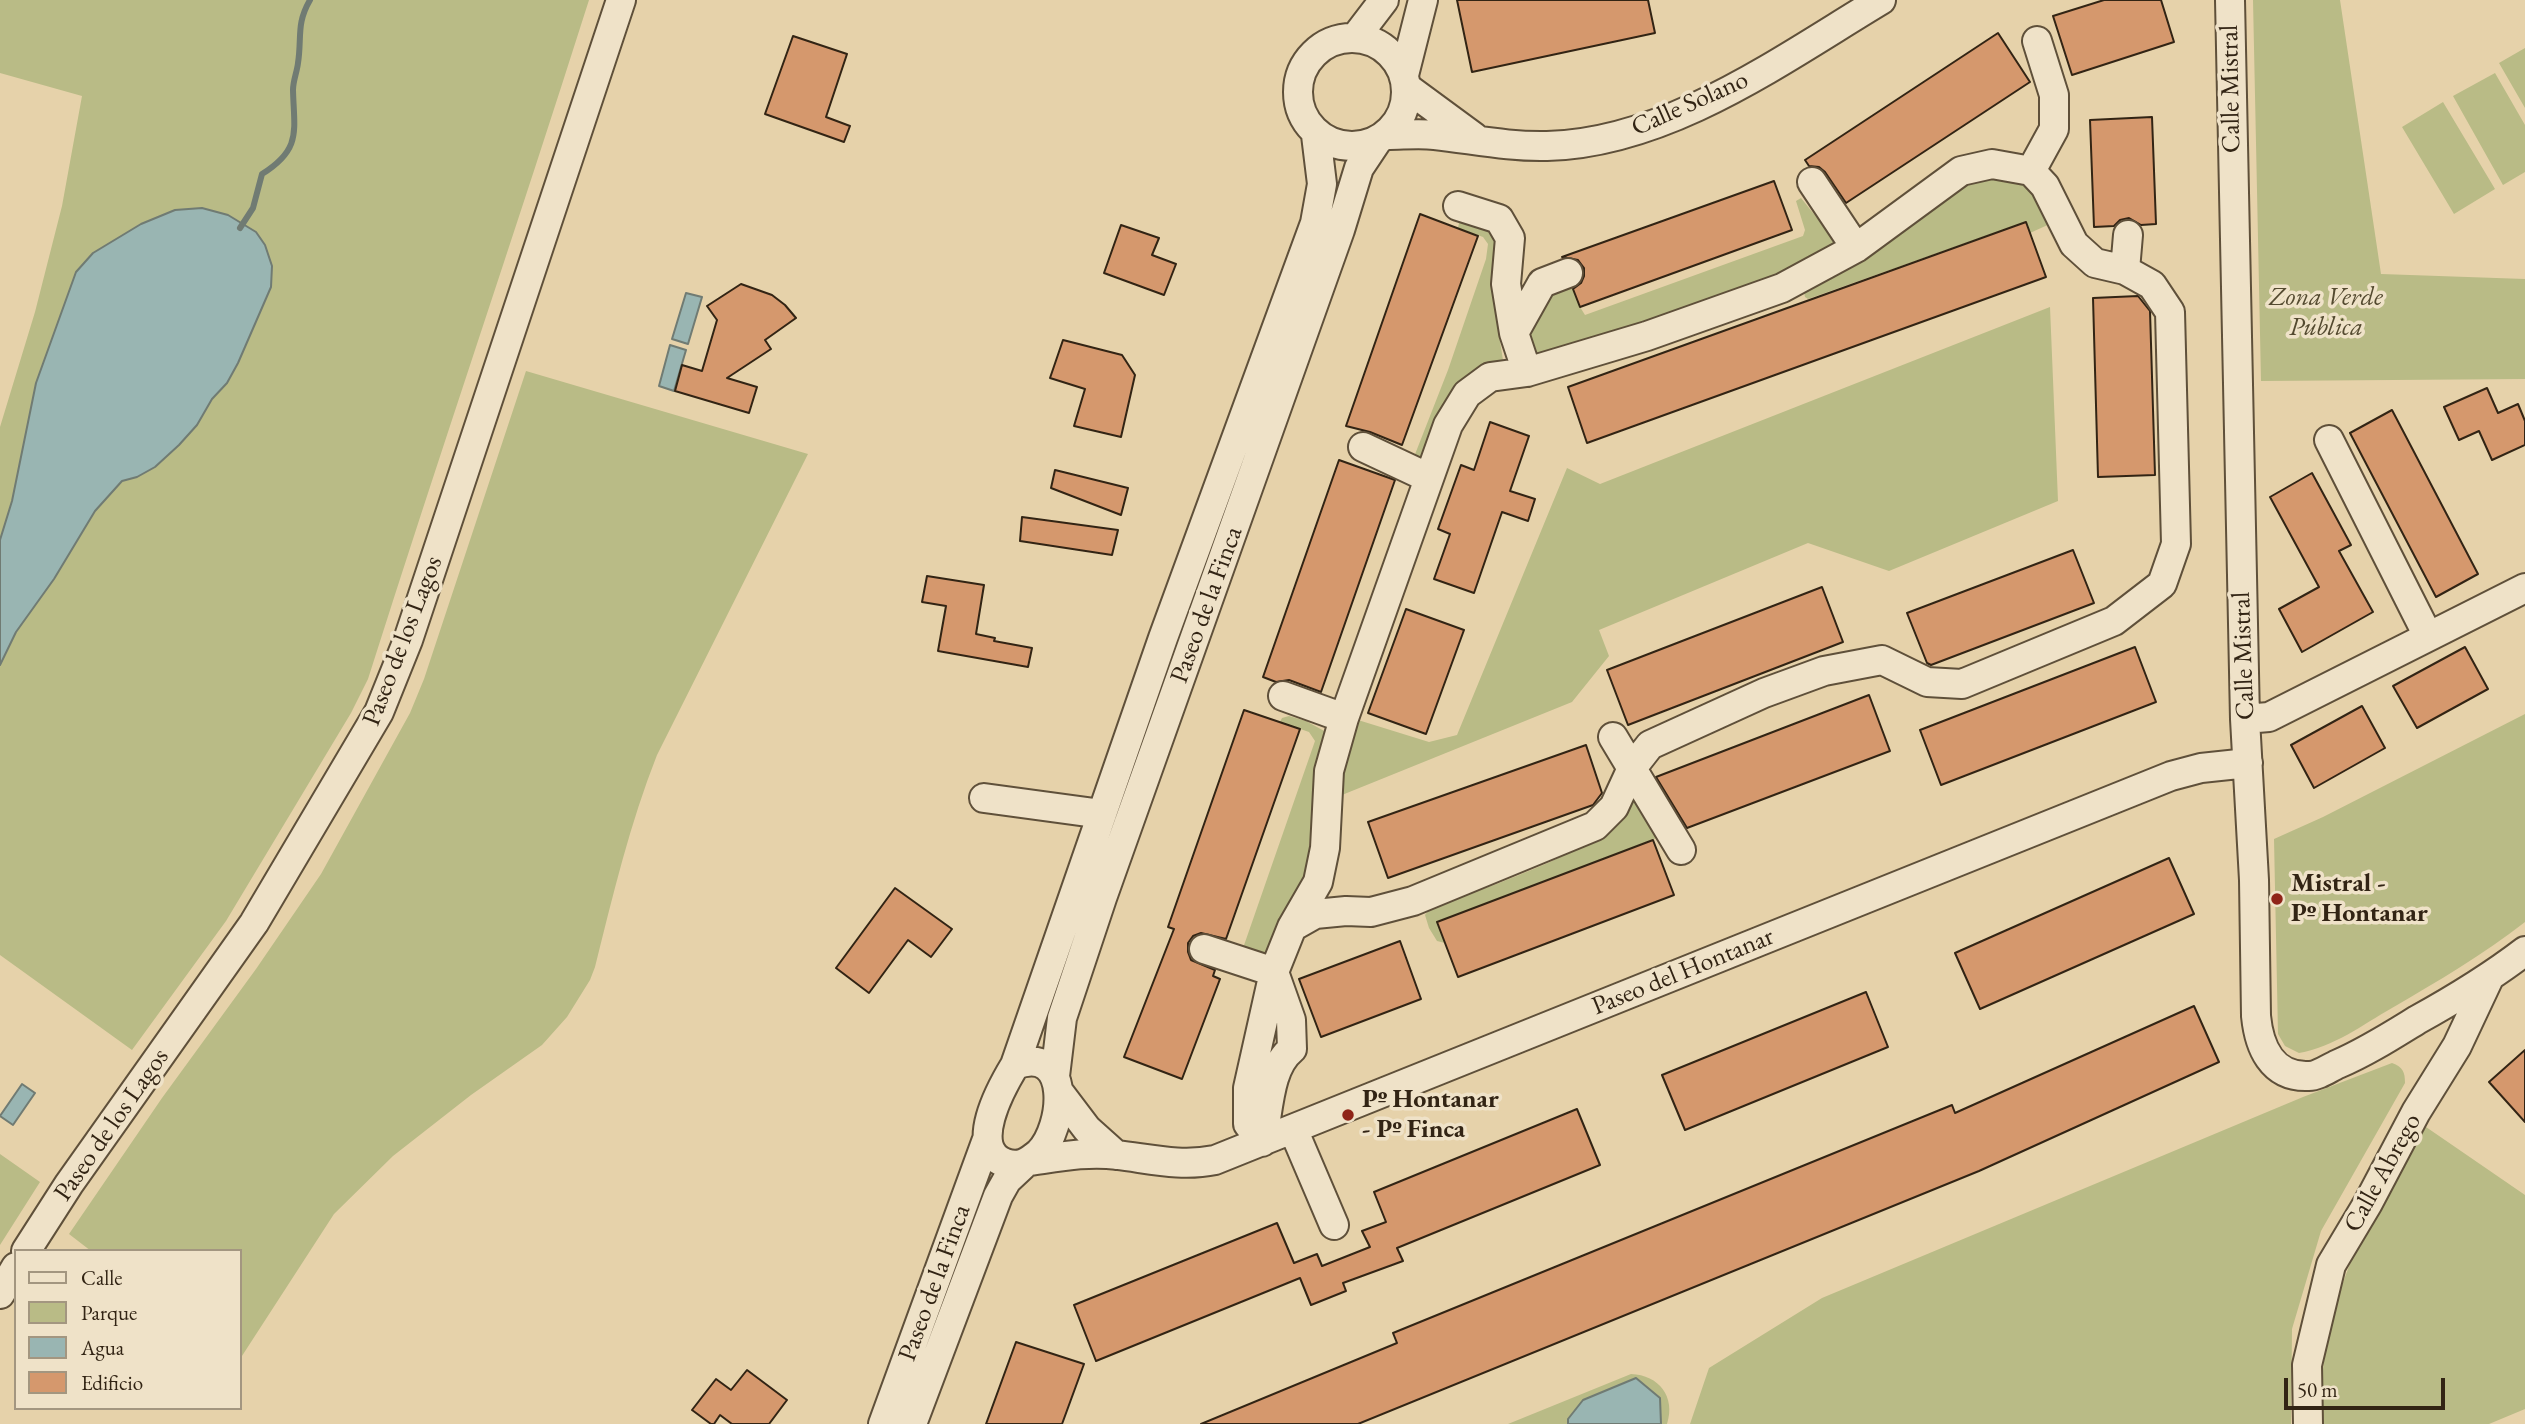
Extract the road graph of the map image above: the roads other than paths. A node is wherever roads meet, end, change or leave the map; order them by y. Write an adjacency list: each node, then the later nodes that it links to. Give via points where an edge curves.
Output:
1 (621, 0): 48 (street, Paseo de los Lagos, via 408,640 379,712 254,923)
2 (1384, 0): 6 (street)
3 (1423, 0): 8 (street)
4 (1881, 0): 11 (street, Calle Solano, via 1726,92 1658,123 1597,141 1548,146)
5 (2230, 0): 28 (street, Calle Mistral)
6 (1355, 37): 8 (street, via 1377,43 1393,56); 9 (street, via 1329,43 1307,60 1297,86 1300,113)
7 (2037, 41): 12 (street, via 2054,95 2054,130)
8 (1405, 81): 10 (street, via 1402,113); 11 (street, via 1430,107)
9 (1316, 135): 10 (street, via 1335,145 1356,147); 33 (street, Paseo de la Finca, via 1322,184 1315,223)
10 (1382, 138): 11 (street, Calle Solano, via 1431,134); 41 (street, Paseo de la Finca, via 1359,167 1102,898 1062,1018)
11 (1479, 141)
12 (2031, 171): 16 (street, via 1992,164 1961,172); 17 (street, via 2045,186 2074,244 2095,263)
13 (1812, 182): 16 (street)
14 (1458, 206): 19 (street, via 1499,219 1510,239 1506,284)
15 (2128, 235): 17 (street)
16 (1856, 248): 20 (street, via 1783,288)
17 (2125, 271): 31 (street, via 2152,285 2170,312 2176,544 2162,584 2114,621 1962,684 1927,682 1882,660 1824,671 1650,745)
18 (1568, 273): 19 (street, via 1542,283)
19 (1514, 333): 20 (street)
20 (1527, 372): 23 (street, via 1490,377 1467,394 1448,425)
21 (2329, 440): 25 (street)
22 (1363, 447): 23 (street)
23 (1429, 478): 27 (street)
24 (2525, 587): 25 (street)
25 (2428, 636): 28 (street, via 2269,717)
26 (1283, 696): 27 (street)
27 (1344, 718): 35 (street, via 1329,771 1325,848 1318,882)
28 (2245, 719): 30 (street, Calle Mistral)
29 (1613, 737): 31 (street)
30 (2248, 763): 39 (street, Calle Mistral, via 2256,1016 2264,1052 2278,1067 2311,1076 2359,1055); 42 (street, Paseo del Hontanar, via 2171,776)
31 (1632, 768): 34 (street); 35 (street, via 1614,807 1595,826 1413,901 1371,912 1315,914)
32 (984, 798): 33 (street)
33 (1102, 814): 40 (street, Paseo de la Finca)
34 (1681, 850)
35 (1292, 927): 38 (street)
36 (1204, 949): 38 (street)
37 (2525, 951): 39 (street, Calle Abrego)
38 (1274, 972): 44 (street, via 1248,1088 1248,1124)
39 (2489, 978): 53 (street, Calle Abrego, via 2458,1046 2331,1265 2307,1365)
40 (1015, 1065): 41 (street, via 1038,1062 1048,1067); 43 (street, via 1003,1084)
41 (1057, 1084): 45 (street, via 1087,1129); 46 (street, via 1058,1114 1051,1135)
42 (1293, 1129): 44 (street, Paseo del Hontanar); 47 (street)
43 (986, 1142): 46 (street, via 1002,1162); 51 (street, Paseo de la Finca)
44 (1262, 1142): 45 (street, Paseo del Hontanar, via 1193,1164)
45 (1116, 1155): 46 (street, Paseo del Hontanar, via 1072,1154)
46 (1026, 1163): 52 (street, Paseo de la Finca, via 998,1196)
47 (1334, 1225)
48 (27, 1249)
49 (14, 1271): 50 (street)
50 (0, 1294)
51 (883, 1424)
52 (912, 1424)
53 (2308, 1424)

